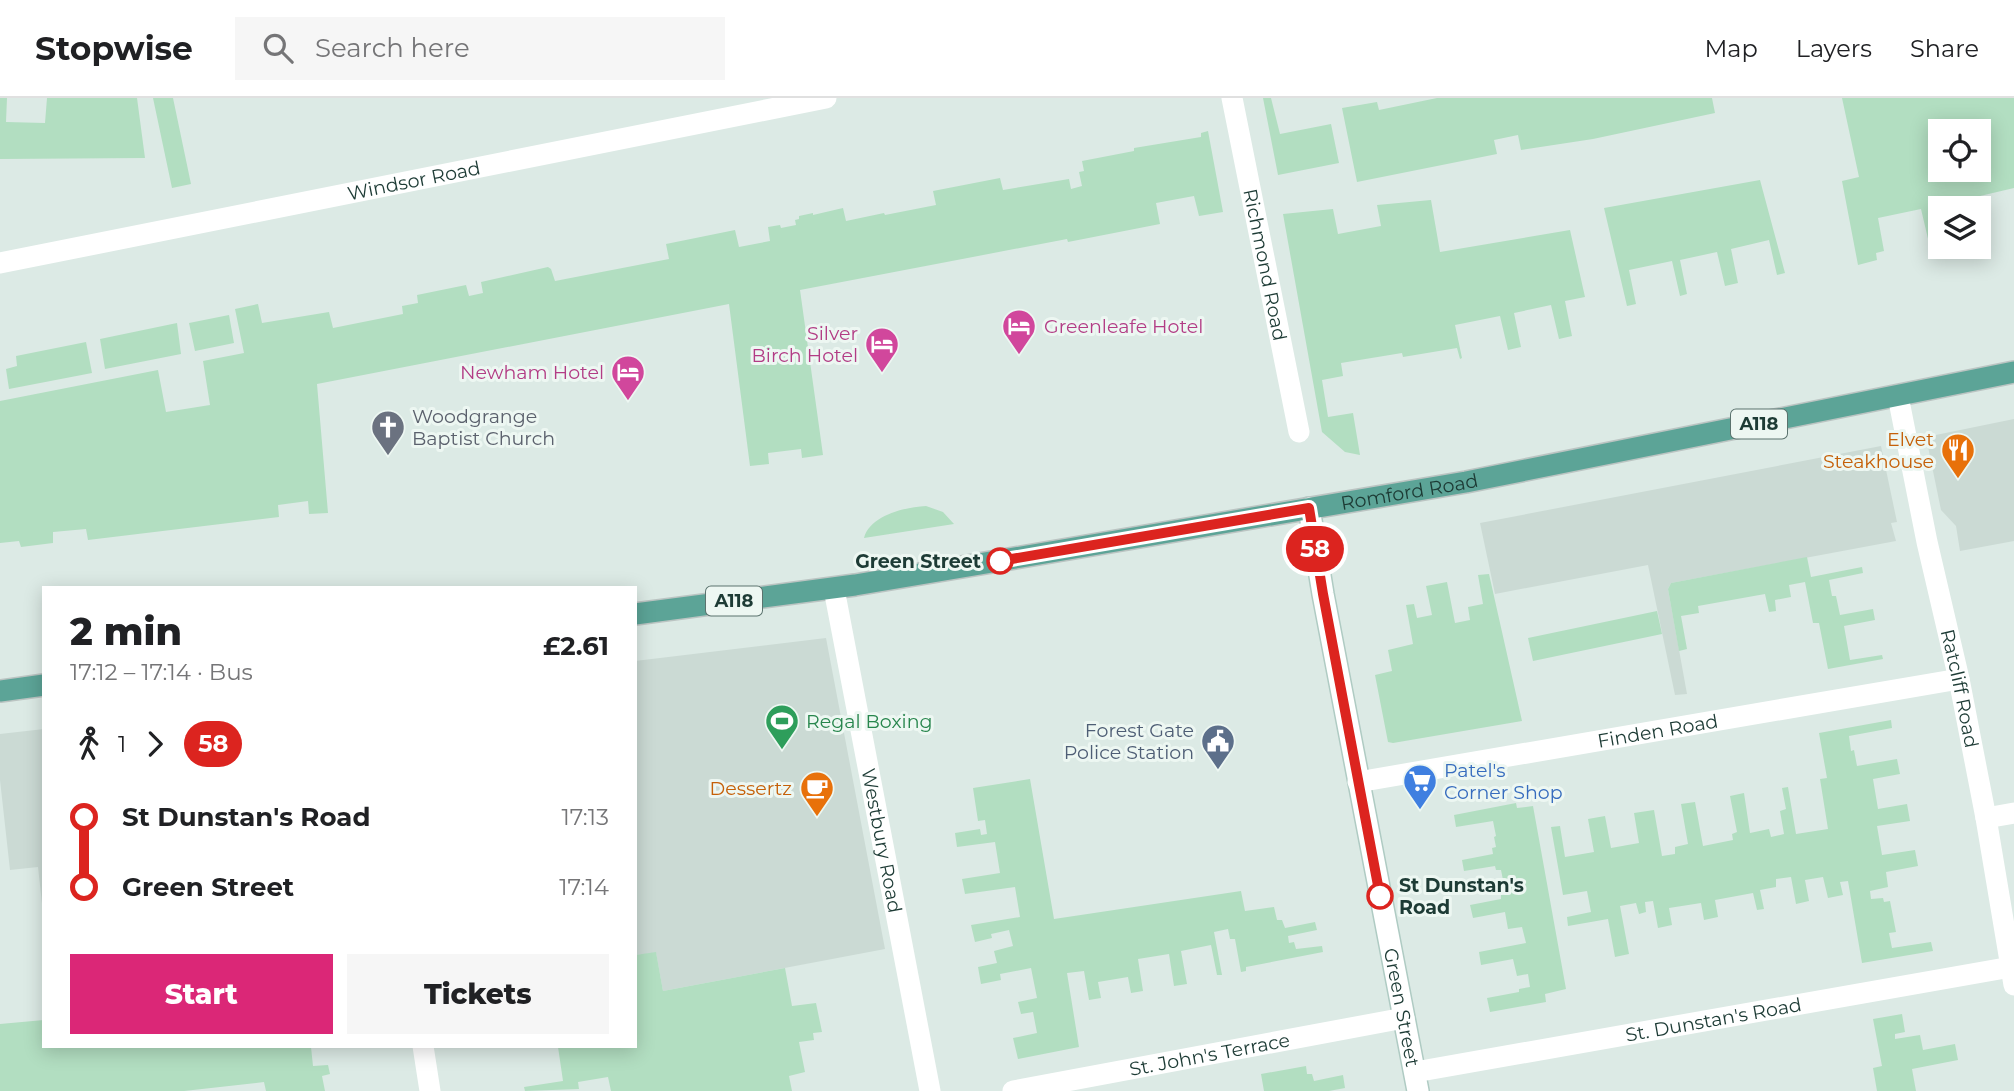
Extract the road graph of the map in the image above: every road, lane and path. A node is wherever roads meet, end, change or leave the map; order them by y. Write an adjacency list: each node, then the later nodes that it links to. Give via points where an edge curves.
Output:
1 (826, 98): 3 (street, Windsor Road)
2 (1232, 98): 6 (street, Richmond Road)
3 (0, 263)
4 (2014, 372): 5 (main road, Romford Road / A118)
5 (1898, 396): 7 (main road, Romford Road / A118, via 1479,480); 10 (street, Ratcliff Road)
6 (1299, 432)
7 (1309, 508): 8 (main road, Romford Road / A118); 13 (street, Green Street)
8 (834, 589): 9 (main road, Romford Road / A118); 21 (street, Westbury Road)
9 (637, 614)
10 (1959, 679): 13 (street, Finden Road); 15 (street, Ratcliff Road)
11 (42, 685): 12 (main road)
12 (0, 691)
13 (1359, 782): 17 (street, Green Street)
14 (2014, 813): 15 (street)
15 (1986, 818): 16 (street, Ratcliff Road)
16 (2012, 976): 19 (street, St. Dunstan's Road)
17 (1404, 1018): 19 (street, Green Street); 22 (street, St. John's Terrace)
18 (423, 1048): 20 (street)
19 (1416, 1082)
20 (430, 1091)
21 (930, 1091)
22 (1013, 1091)

